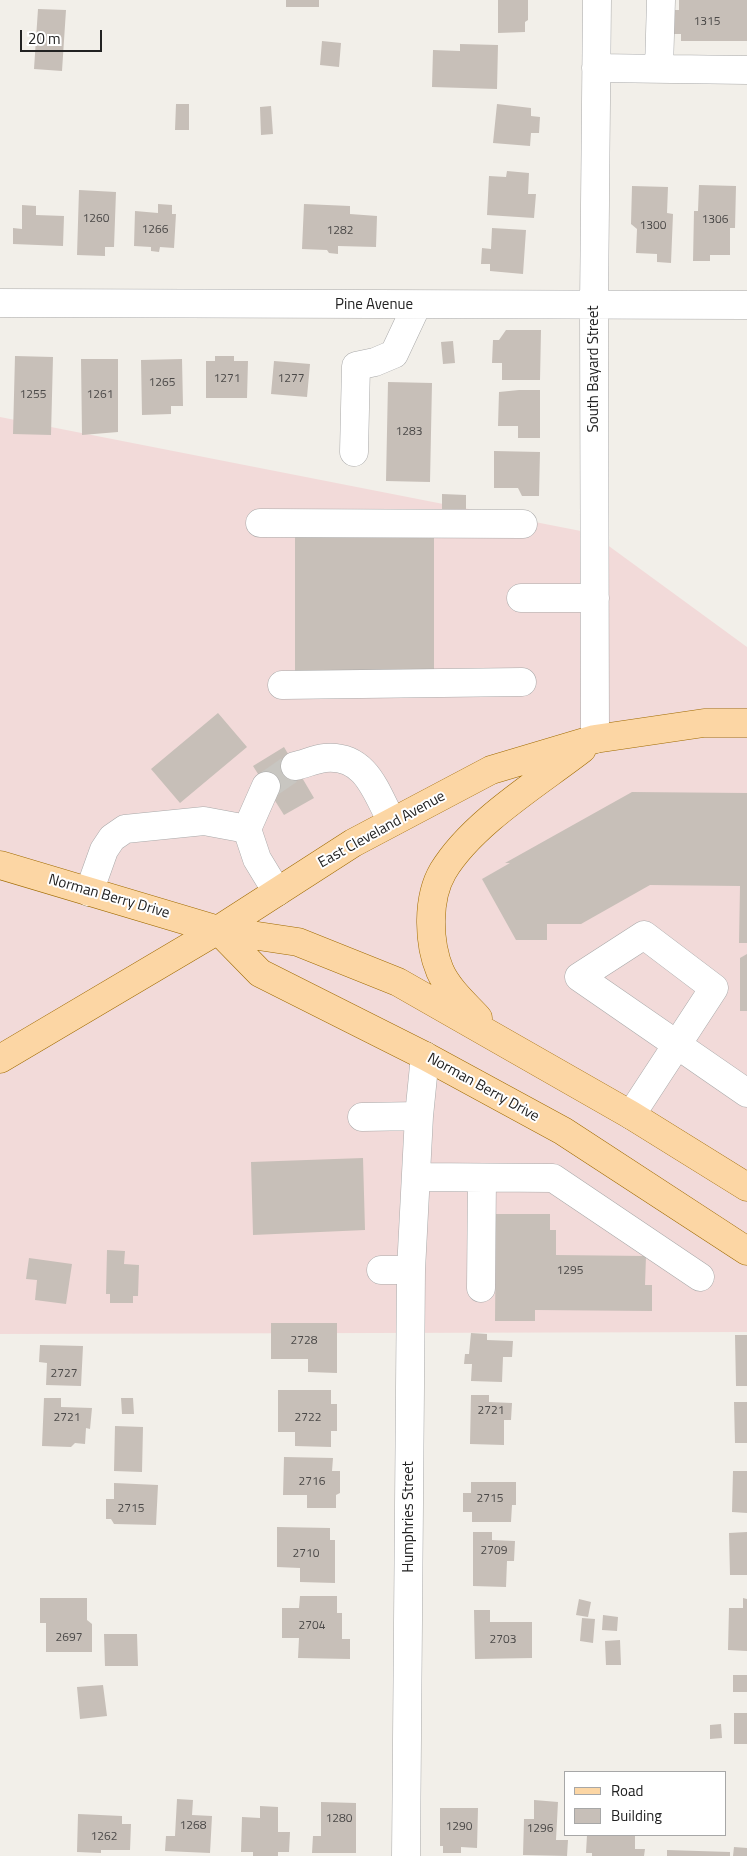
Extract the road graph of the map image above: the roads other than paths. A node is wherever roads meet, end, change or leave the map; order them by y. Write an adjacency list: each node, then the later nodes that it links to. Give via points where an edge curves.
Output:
1 (597, 0): 3 (street, South Bayard Street)
2 (661, 0): 4 (street)
3 (596, 68): 4 (street); 9 (street, South Bayard Street)
4 (659, 69): 5 (street)
5 (747, 70)
6 (0, 303): 7 (street, Pine Avenue)
7 (417, 305): 9 (street, Pine Avenue); 10 (street, via 394,354 356,366)
8 (747, 305): 9 (street, Pine Avenue)
9 (594, 306): 14 (street, South Bayard Street)
10 (354, 452)
11 (260, 523): 12 (street)
12 (522, 524)
13 (521, 598): 14 (street)
14 (595, 598): 18 (street, South Bayard Street)
15 (522, 682): 16 (street)
16 (282, 685)
17 (747, 723): 18 (main road, East Cleveland Avenue, via 704,723)
18 (595, 739): 21 (main road, East Cleveland Avenue, via 491,770); 27 (main road, via 482,826 443,872 434,892 432,934 440,972)
19 (295, 766): 21 (street, via 326,758 352,761 369,778)
20 (266, 786): 22 (street)
21 (392, 822): 25 (main road, East Cleveland Avenue, via 353,843)
22 (246, 829): 24 (street, via 204,821 125,829 112,838 104,850); 25 (street, via 257,859)
23 (0, 865): 24 (main road, Norman Berry Drive)
24 (89, 892): 26 (main road, Norman Berry Drive)
25 (278, 892): 26 (main road, East Cleveland Avenue)
26 (218, 930): 27 (main road, Norman Berry Drive, via 298,942 398,982); 29 (main road, Norman Berry Drive, via 260,973); 30 (main road, East Cleveland Avenue)
27 (493, 1035): 32 (main road, Norman Berry Drive)
28 (678, 1045): 28 (street, via 714,988 644,935 579,978); 31 (street); 32 (street)
29 (425, 1056): 33 (street, Humphries Street); 38 (main road, Norman Berry Drive, via 563,1131)
30 (0, 1059)
31 (747, 1093)
32 (630, 1115): 37 (main road, Norman Berry Drive)
33 (419, 1116): 34 (street); 35 (street, Humphries Street)
34 (362, 1117)
35 (417, 1177): 36 (street); 40 (street, Humphries Street)
36 (482, 1178): 41 (street, via 553,1178); 42 (street)
37 (747, 1187)
38 (747, 1251)
39 (381, 1270): 40 (street)
40 (411, 1270): 43 (street, Humphries Street)
41 (700, 1277)
42 (481, 1288)
43 (406, 1856)

